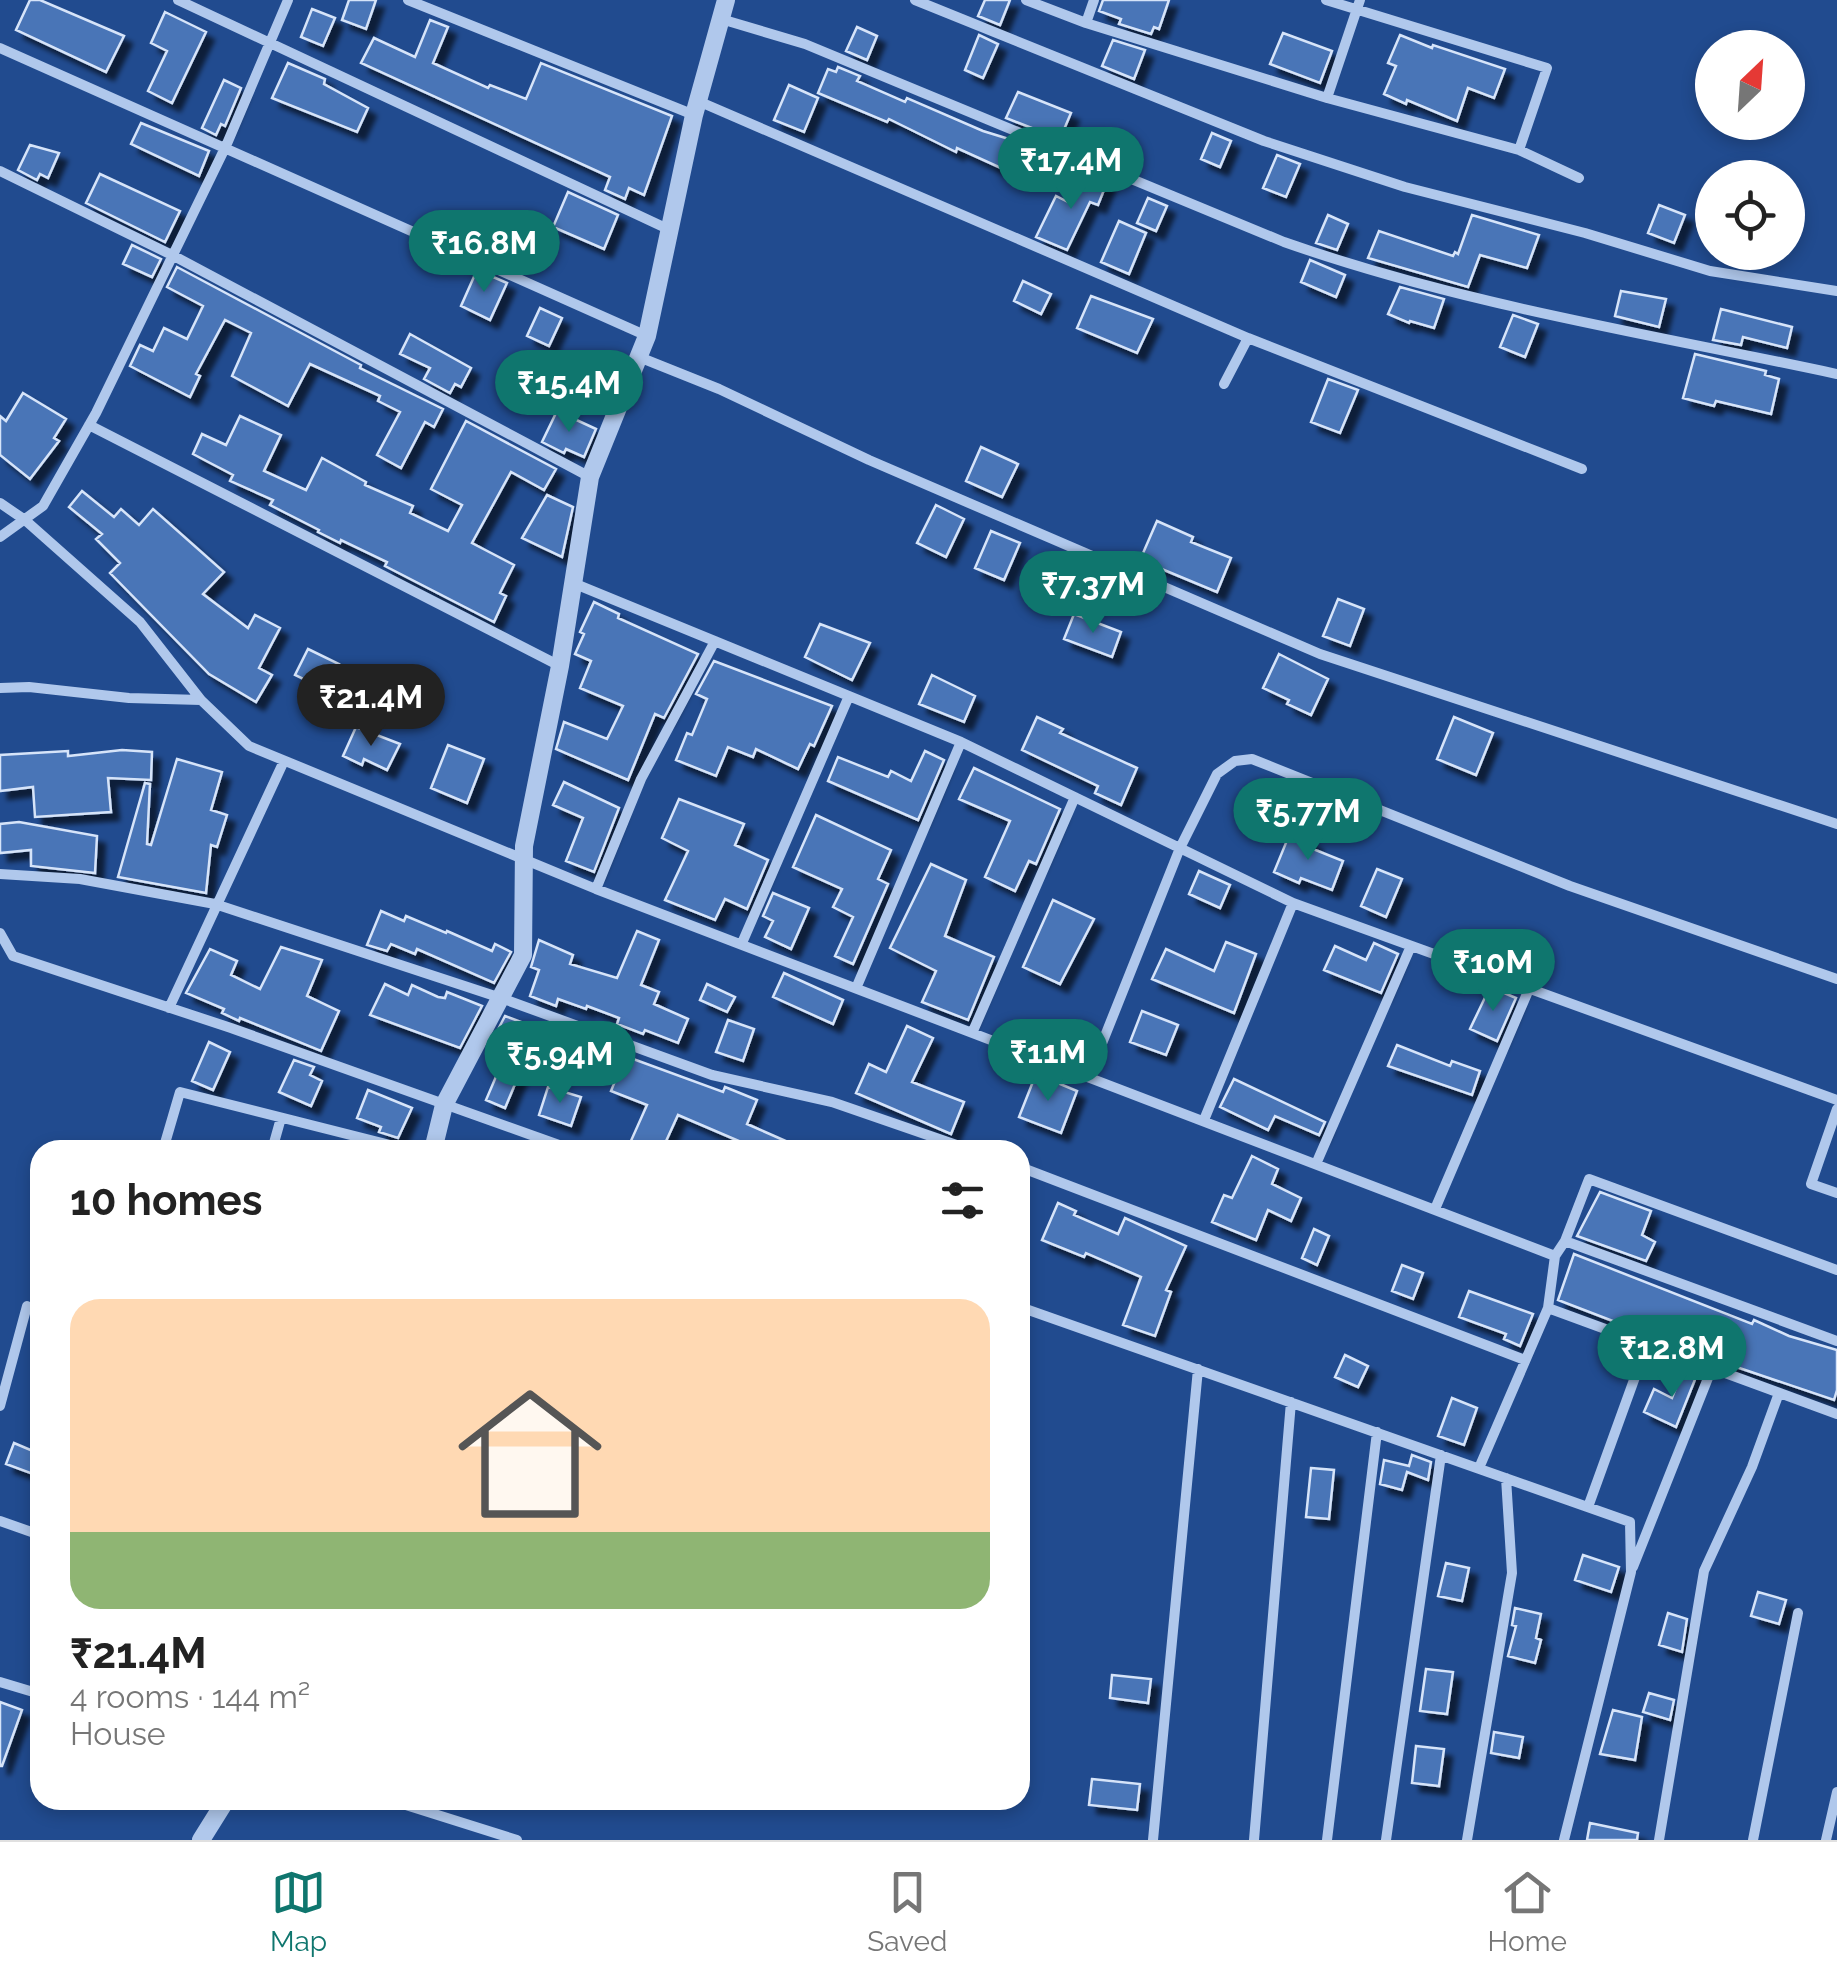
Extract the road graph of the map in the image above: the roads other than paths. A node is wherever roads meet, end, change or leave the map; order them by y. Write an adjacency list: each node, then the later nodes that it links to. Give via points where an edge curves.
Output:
1 (178, 0): 12 (street)
2 (288, 0): 12 (street)
3 (408, 0): 15 (street)
4 (726, 0): 10 (street)
5 (915, 0): 22 (street, via 1264,142 1405,187 1710,271)
6 (1026, 0): 11 (street)
7 (1094, 0): 11 (street)
8 (1326, 0): 9 (street)
9 (1358, 5): 14 (street); 17 (street, via 1547,68)
10 (720, 19): 15 (street); 26 (street, via 805,44 1354,267 1481,302)
11 (1086, 22): 14 (street)
12 (268, 42): 16 (street); 20 (street)
13 (0, 48): 16 (street)
14 (1327, 98): 17 (street)
15 (696, 108): 20 (street); 24 (street)
16 (226, 146): 21 (street); 23 (street)
17 (1519, 150): 19 (street)
18 (0, 170): 21 (street)
19 (1579, 178)
20 (671, 231): 23 (street)
21 (174, 256): 28 (street); 30 (street)
22 (1837, 291)
23 (647, 336): 25 (street)
24 (1248, 338): 27 (street); 29 (street)
25 (639, 357): 30 (street); 43 (street, via 1320,654)
26 (1837, 374)
27 (1224, 384)
28 (89, 425): 32 (street, via 43,506); 36 (street)
29 (1582, 469)
30 (590, 477): 34 (street)
31 (0, 503): 32 (street)
32 (24, 520): 33 (street); 39 (street, via 140,622)
33 (0, 537)
34 (573, 583): 35 (street); 36 (street)
35 (716, 641): 38 (street); 47 (street, via 641,780)
36 (560, 666): 45 (street)
37 (0, 688): 39 (street)
38 (849, 696): 40 (street); 51 (street)
39 (201, 700): 41 (street, via 249,746)
40 (961, 742): 42 (street); 54 (street)
41 (284, 760): 45 (street); 49 (street)
42 (1075, 797): 44 (street); 58 (street)
43 (1837, 824)
44 (1180, 848): 48 (street); 53 (street, via 1217,774 1252,758 1570,886); 59 (street)
45 (524, 860): 47 (street); 56 (street, via 523,954)
46 (0, 874): 49 (street, via 80,879)
47 (596, 888): 51 (street)
48 (1293, 902): 52 (street); 64 (street)
49 (215, 904): 56 (street); 57 (street)
50 (0, 933): 57 (street, via 13,956)
51 (742, 943): 54 (street)
52 (1411, 946): 55 (street); 71 (street)
53 (1837, 980)
54 (857, 986): 58 (street)
55 (1529, 988): 60 (street); 74 (street)
56 (501, 998): 61 (street); 70 (street, via 712,1075 832,1102)
57 (169, 1008): 61 (street)
58 (974, 1031): 59 (street)
59 (1089, 1076): 64 (street)
60 (1837, 1100)
61 (444, 1105): 68 (street); 69 (street)
62 (1837, 1110): 73 (street, via 1811,1184)
63 (281, 1118): 65 (street, via 180,1092); 66 (street); 67 (street)
64 (1204, 1120): 71 (street)
65 (165, 1140)
66 (275, 1140)
67 (370, 1140)
68 (435, 1140)
69 (544, 1140)
70 (943, 1140)
71 (1316, 1164): 74 (street)
72 (1030, 1171): 83 (street)
73 (1837, 1193)
74 (1435, 1209): 76 (street)
75 (1564, 1241): 76 (street); 77 (street, via 1589,1179); 81 (street)
76 (1556, 1256): 79 (street)
77 (1837, 1270)
78 (27, 1306): 88 (street)
79 (1548, 1308): 82 (street); 83 (street)
80 (1030, 1311): 85 (street)
81 (1837, 1341)
82 (1647, 1344): 84 (street); 94 (street)
83 (1525, 1360): 92 (street)
84 (1712, 1368): 86 (street); 97 (street)
85 (1198, 1370): 87 (street); 106 (street)
86 (1778, 1392): 89 (street); 112 (street, via 1704,1571)
87 (1291, 1402): 90 (street); 107 (street)
88 (0, 1406)
89 (1836, 1411)
90 (1377, 1432): 91 (street); 108 (street)
91 (1441, 1455): 92 (street); 109 (street)
92 (1478, 1468): 93 (street)
93 (1506, 1478): 94 (street); 110 (street, via 1512,1573)
94 (1588, 1508): 97 (street, via 1630,1522)
95 (0, 1521): 96 (street)
96 (30, 1532)
97 (1631, 1572): 111 (street)
98 (1798, 1613): 113 (street)
99 (0, 1682): 100 (street)
100 (30, 1691)
101 (1837, 1792): 114 (street)
102 (220, 1810): 104 (street)
103 (422, 1810): 105 (street)
104 (200, 1840)
105 (517, 1840)
106 (1153, 1840)
107 (1254, 1840)
108 (1326, 1840)
109 (1386, 1840)
110 (1467, 1840)
111 (1564, 1840)
112 (1659, 1840)
113 (1753, 1840)
114 (1826, 1840)

